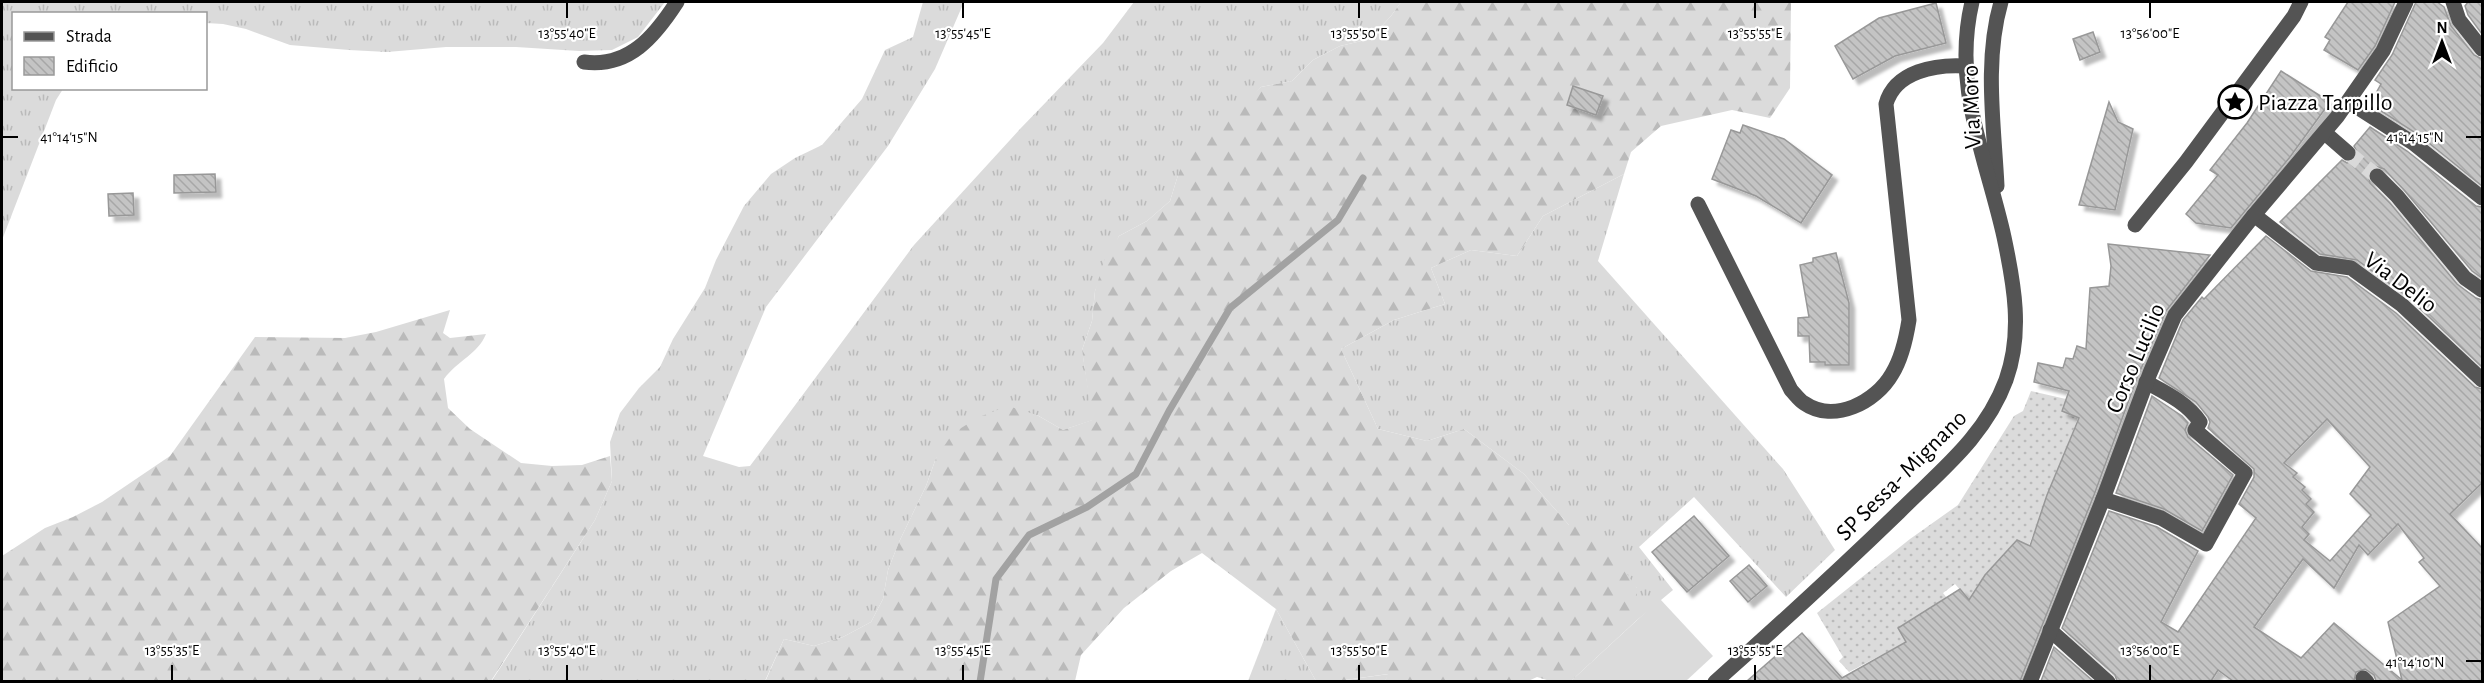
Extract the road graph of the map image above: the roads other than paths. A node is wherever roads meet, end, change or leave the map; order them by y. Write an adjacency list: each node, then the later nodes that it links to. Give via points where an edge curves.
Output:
1 (677, 2): 8 (street, via 639,49 608,62)
2 (1972, 2): 9 (street, SP Sessa- Mignano)
3 (2001, 2): 16 (street, Via Moro, via 1992,60)
4 (2301, 2): 18 (street, via 2187,162)
5 (2406, 2): 10 (street, Corso Lucilio, via 2383,51)
6 (2453, 2): 7 (street, via 2459,20)
7 (2482, 49)
8 (584, 62)
9 (1966, 66): 15 (street, via 1924,71 1900,80 1889,92 1886,104 1909,320 1892,375 1864,403 1842,410 1822,410 1804,404 1791,390); 16 (street, SP Sessa- Mignano, via 1971,115)
10 (2349, 102): 11 (street, Corso Lucilio); 14 (street, via 2413,143)
11 (2325, 133): 12 (street); 17 (street, Corso Lucilio)
12 (2348, 153)
13 (2377, 176): 19 (street, via 2465,278)
14 (2482, 198)
15 (1698, 204)
16 (1998, 213): 24 (street, SP Sessa- Mignano, via 2011,271 2016,326 2006,380 1984,424 1954,459 1812,595)
17 (2254, 215): 20 (street, Via Delio, via 2316,264 2351,268 2402,305); 21 (street, Corso Lucilio, via 2181,305)
18 (2135, 225)
19 (2482, 290)
20 (2482, 380)
21 (2146, 382): 22 (street, Corso Lucilio); 22 (street, via 2194,413 2200,422 2195,430 2246,473 2206,544 2161,518)
22 (2103, 500): 23 (street, Corso Lucilio)
23 (2050, 630): 25 (street, Corso Lucilio); 26 (street)
24 (1715, 681)
25 (2030, 681)
26 (2108, 681)

